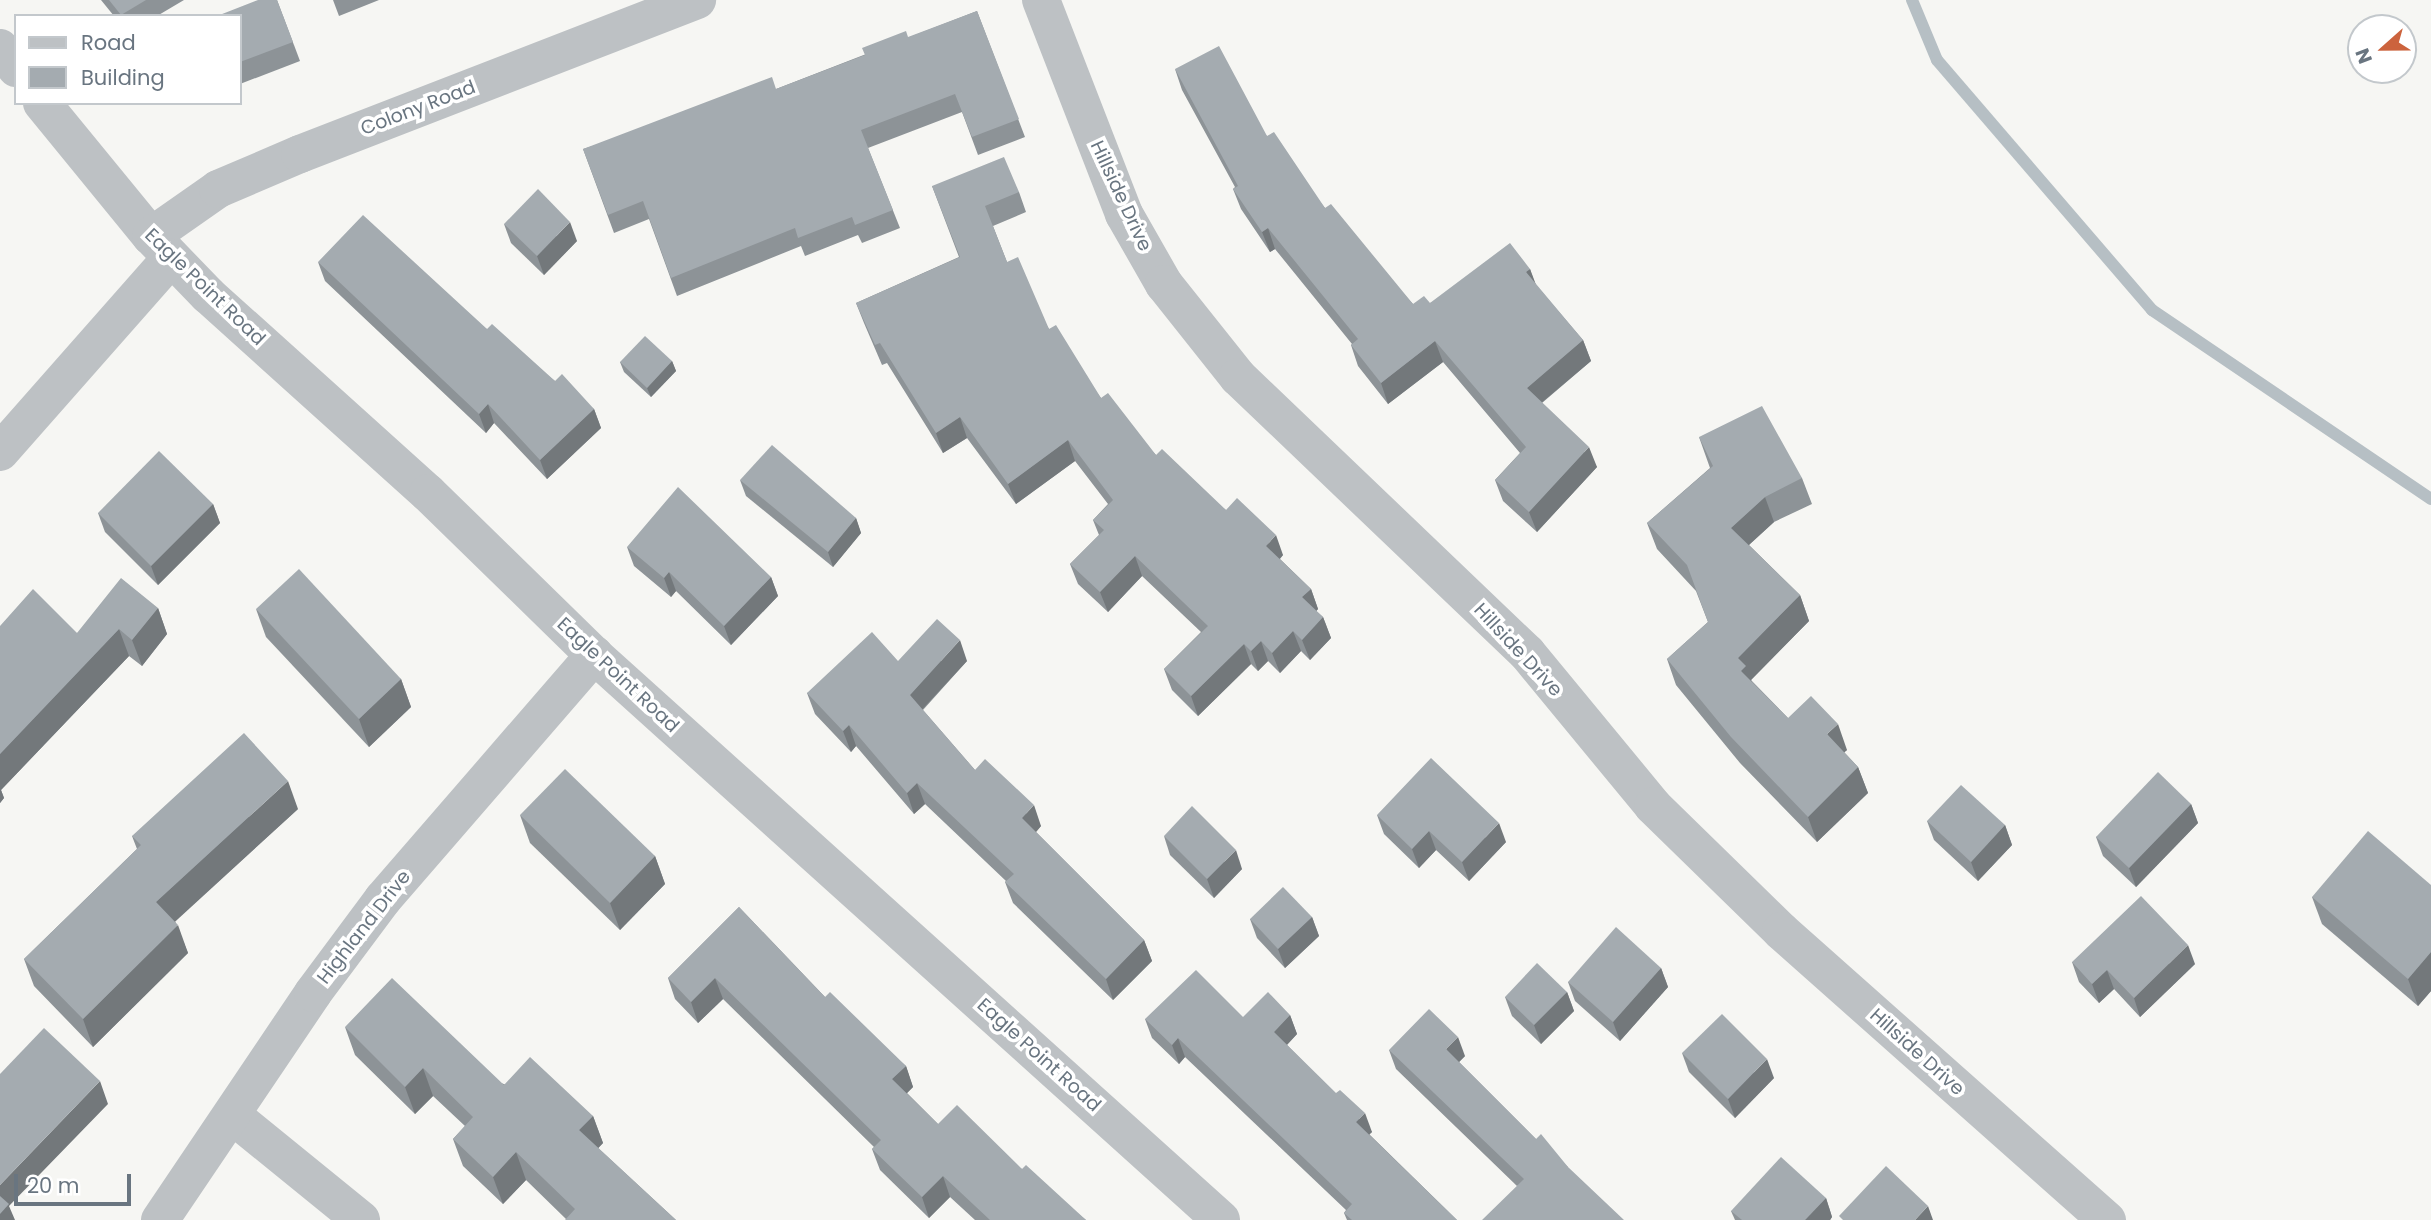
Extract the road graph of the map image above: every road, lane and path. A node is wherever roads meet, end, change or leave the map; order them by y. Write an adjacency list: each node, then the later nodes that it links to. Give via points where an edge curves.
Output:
1 (697, 0): 6 (street, Colony Road, via 218,189 169,219)
2 (1041, 0): 13 (street, Hillside Drive, via 1124,214 1164,284 1230,368 1527,653 1653,806 1781,931)
3 (0, 48): 4 (street)
4 (14, 66)
5 (44, 105): 6 (street, Eagle Point Road)
6 (161, 247): 7 (street, Colony Road); 8 (street, Eagle Point Road, via 428,493)
7 (0, 452)
8 (594, 655): 9 (street, Highland Drive, via 383,899 313,993); 12 (street, Eagle Point Road)
9 (233, 1116): 10 (street, Highland Drive); 11 (street)
10 (160, 1220)
11 (361, 1220)
12 (1222, 1220)
13 (2107, 1220)

